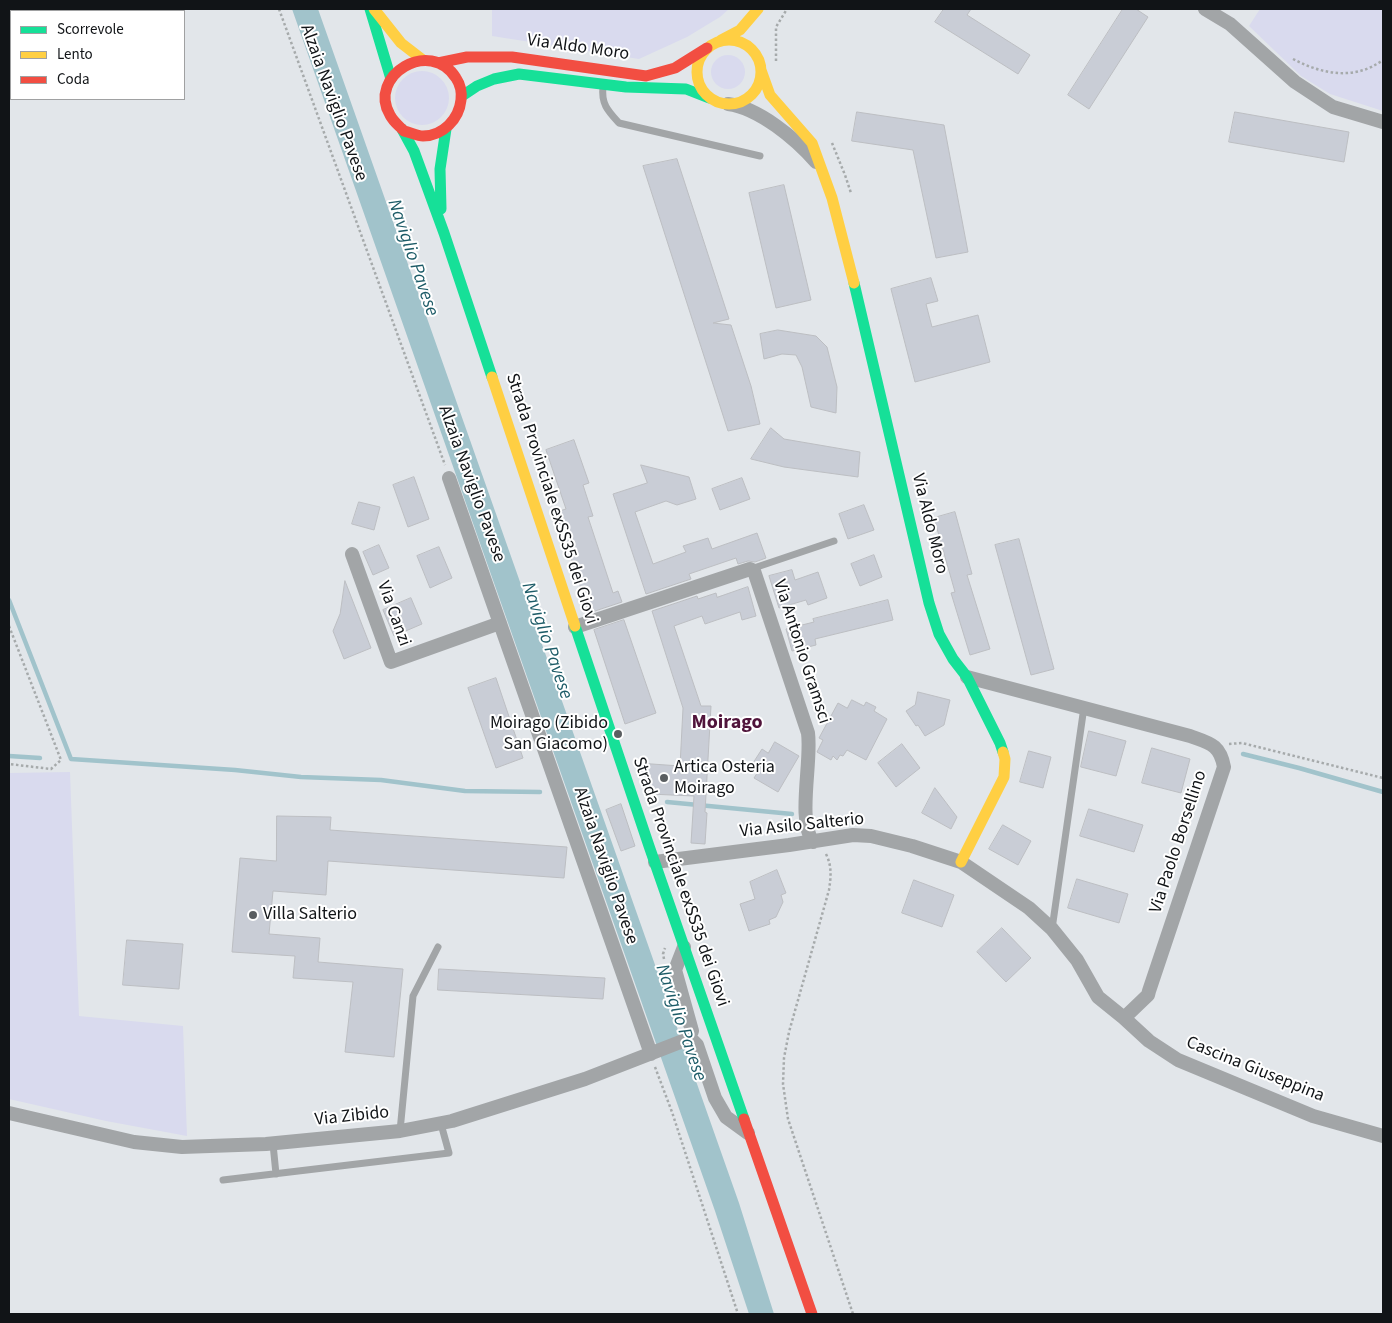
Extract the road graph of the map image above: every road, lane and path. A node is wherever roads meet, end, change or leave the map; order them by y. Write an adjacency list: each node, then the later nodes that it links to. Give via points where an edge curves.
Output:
1 (278, 9): 31 (path, Alzaia Naviglio Pavese)
2 (370, 9): 18 (main road)
3 (374, 9): 13 (main road, via 401,43)
4 (759, 9): 7 (main road); 8 (main road, via 740,30)
5 (787, 9): 17 (path, via 776,27)
6 (1206, 9): 23 (street, via 1230,24 1295,82 1325,102)
7 (757, 24)
8 (721, 40): 10 (main road); 11 (main road, via 742,42)
9 (756, 41): 11 (main road)
10 (707, 48): 15 (main road, Via Aldo Moro, via 680,65 646,76 512,58 468,57); 21 (main road, via 698,60 696,74 700,88)
11 (758, 58): 16 (main road)
12 (1292, 59): 14 (path, via 1310,68 1349,74)
13 (423, 60): 15 (main road); 18 (main road, via 404,65)
14 (1383, 60)
15 (438, 62): 20 (main road, via 452,72)
16 (761, 70): 22 (main road, via 753,93 742,101); 28 (main road, Via Aldo Moro, via 770,95 808,137)
17 (777, 70)
18 (391, 79): 25 (main road, via 386,104 392,119)
19 (603, 84): 20 (main road, Via Aldo Moro, via 512,74 477,86); 21 (main road, Via Aldo Moro, via 686,89); 27 (lane, via 602,95 607,110 619,123)
20 (462, 96): 24 (main road, via 456,118)
21 (709, 98): 22 (main road)
22 (728, 104): 28 (street, Via Aldo Moro, via 748,109 784,133 806,151)
23 (1383, 122)
24 (446, 128): 25 (main road, via 424,136); 30 (main road, via 440,171)
25 (404, 131): 30 (main road)
26 (828, 138): 29 (path, via 834,145)
27 (760, 156)
28 (824, 173): 38 (main road, Via Aldo Moro, via 929,603 939,634)
29 (851, 193)
30 (444, 232): 37 (main road, Strada Provinciale exSS35 dei Giovi)
31 (450, 478): 35 (street, Alzaia Naviglio Pavese)
32 (834, 541): 34 (lane)
33 (352, 554): 35 (street, Via Canzi, via 391,662)
34 (750, 569): 37 (street, Via Antonio Gramsci); 43 (street, Via Antonio Gramsci, via 757,576 809,742 805,805)
35 (500, 623): 53 (street, Alzaia Naviglio Pavese)
36 (9, 626): 41 (path, via 61,760 51,769)
37 (575, 627): 44 (main road, Strada Provinciale exSS35 dei Giovi)
38 (967, 677): 39 (street); 45 (main road, Via Aldo Moro, via 1005,759 1004,777)
39 (1084, 707): 40 (street, via 1190,736); 46 (lane)
40 (1218, 748): 42 (path, via 1242,743); 51 (street, Via Paolo Borsellino, via 1224,766 1148,995)
41 (9, 764)
42 (1383, 778)
43 (813, 842): 44 (street, Via Asilo Salterio); 45 (street, Via Asilo Salterio, via 871,836); 64 (path, via 824,851 830,862 830,890 789,1032 783,1084 788,1119)
44 (655, 862): 49 (main road, Strada Provinciale exSS35 dei Giovi)
45 (961, 862): 46 (street, Via Asilo Salterio, via 1029,908)
46 (1052, 929): 51 (street, Via Asilo Salterio, via 1077,960 1098,997)
47 (665, 946): 50 (path)
48 (438, 947): 56 (lane, via 413,996)
49 (684, 947): 52 (street, via 674,970 692,1031); 57 (main road, Strada Provinciale exSS35 dei Giovi)
50 (665, 962)
51 (1124, 1018): 58 (street, Cascina Giuseppina, via 1149,1041 1178,1060 1313,1116)
52 (688, 1039): 53 (street, Via Zibido); 57 (street, via 696,1045 726,1117)
53 (651, 1054): 55 (street, Via Zibido); 62 (path)
54 (9, 1113): 59 (street, Via Zibido, via 144,1143 182,1147)
55 (441, 1124): 56 (street, Via Zibido); 60 (lane, via 449,1153)
56 (400, 1131): 59 (street, Via Zibido)
57 (748, 1133): 63 (main road, Strada Provinciale exSS35 dei Giovi)
58 (1383, 1136)
59 (273, 1144): 60 (lane)
60 (276, 1174): 61 (lane)
61 (223, 1180)
62 (738, 1314)
63 (812, 1314)
64 (853, 1314)

